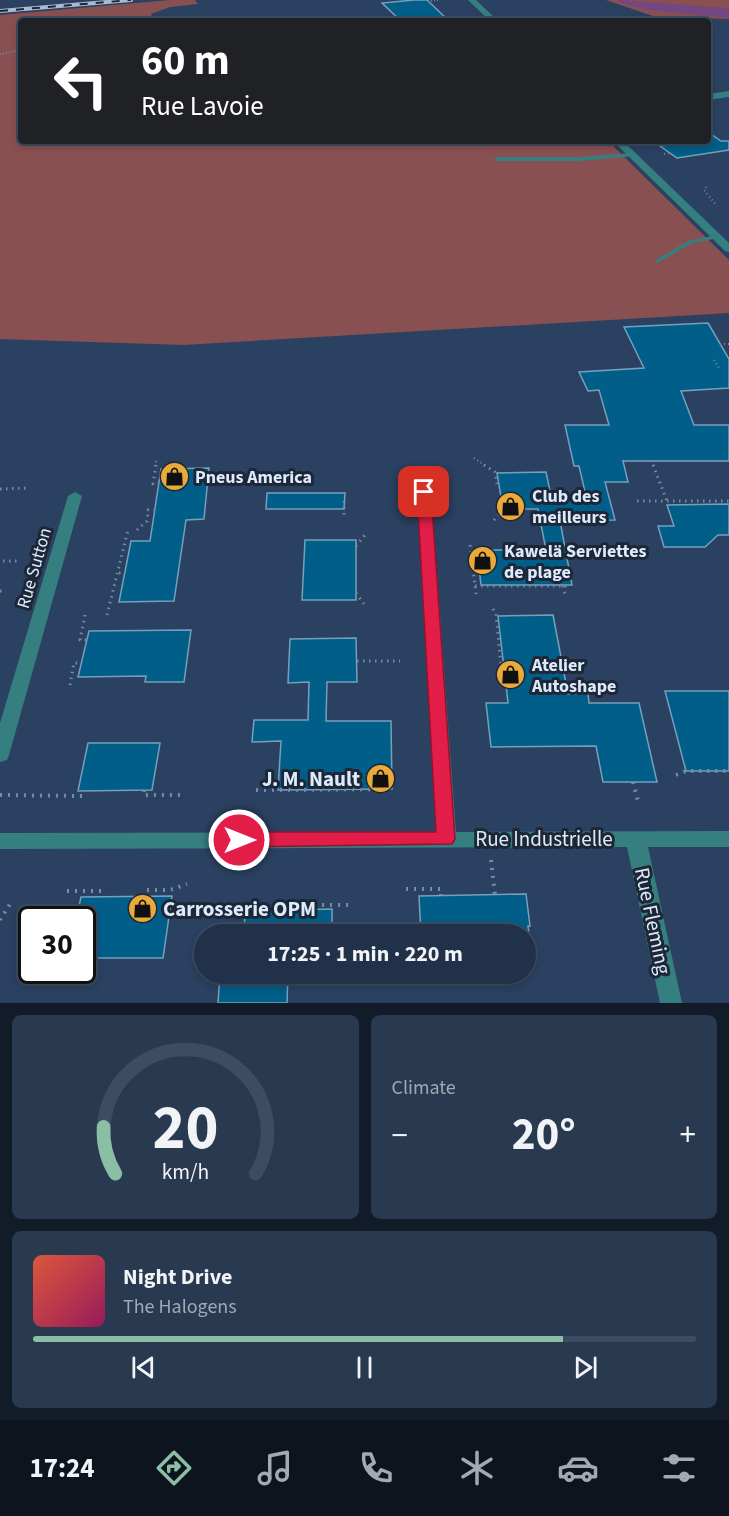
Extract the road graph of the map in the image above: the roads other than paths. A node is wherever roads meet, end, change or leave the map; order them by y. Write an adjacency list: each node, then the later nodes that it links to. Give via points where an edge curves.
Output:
1 (472, 0): 2 (street)
2 (491, 18)
3 (729, 94): 4 (street)
4 (711, 97)
5 (621, 144): 6 (street)
6 (632, 155): 7 (lane); 8 (street)
7 (497, 159)
8 (717, 237): 9 (street); 10 (lane, via 690,242)
9 (729, 249)
10 (657, 261)
11 (424, 492): 14 (street)
12 (75, 496): 13 (street, Rue Sutton)
13 (0, 755)
14 (446, 839): 16 (street, Rue Industrielle); 17 (street, Rue Industrielle)
15 (729, 839): 16 (street, Rue Industrielle)
16 (636, 840): 18 (street, Rue Fleming)
17 (0, 841)
18 (671, 1003)

